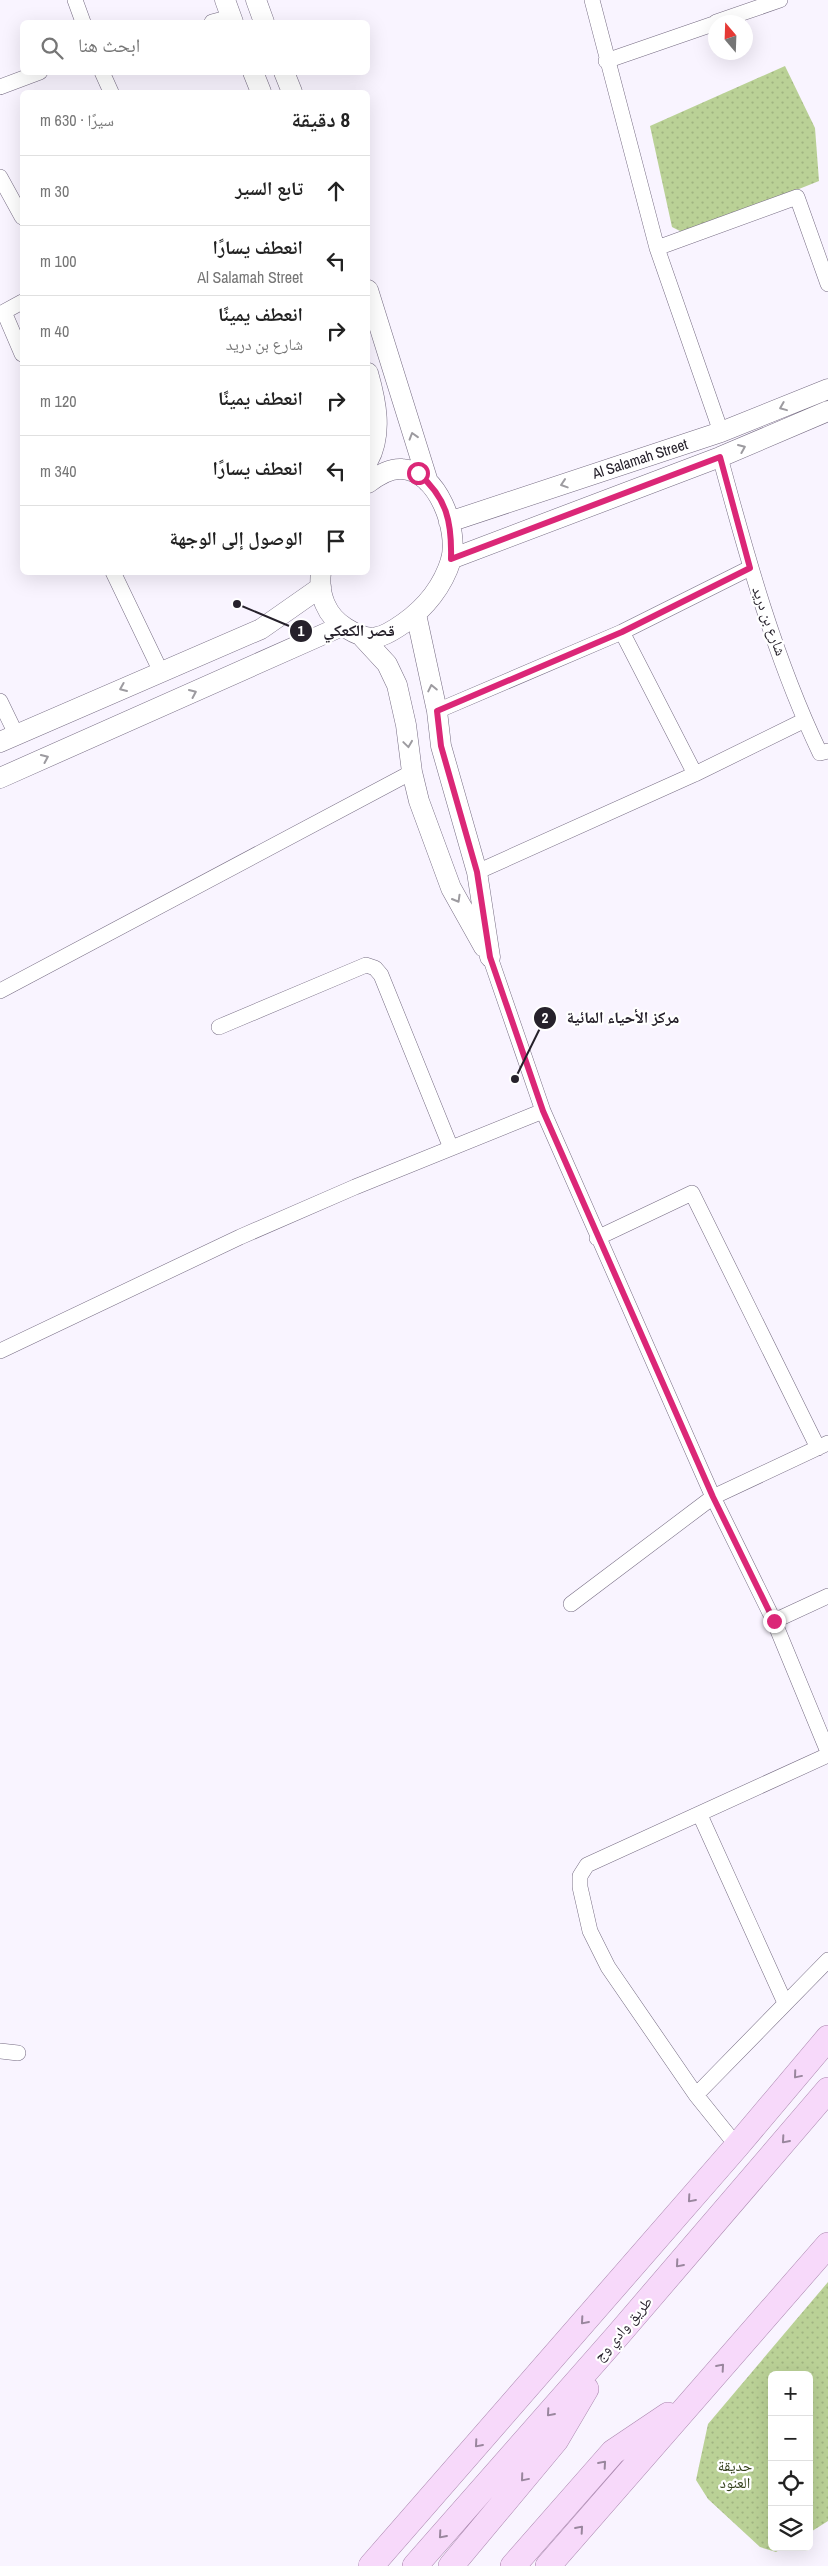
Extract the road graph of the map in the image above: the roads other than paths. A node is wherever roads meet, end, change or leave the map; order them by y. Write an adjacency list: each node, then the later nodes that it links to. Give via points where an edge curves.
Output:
1 (75, 0): 7 (street)
2 (256, 0): 9 (street)
3 (592, 0): 11 (street)
4 (780, 0): 6 (street)
5 (230, 13): 8 (street)
6 (738, 15)
7 (82, 20)
8 (216, 20)
9 (263, 20)
10 (708, 26): 11 (street)
11 (606, 61): 22 (street)
12 (32, 75): 16 (street)
13 (103, 75): 17 (street)
14 (254, 75): 18 (street)
15 (285, 75): 19 (street)
16 (0, 87)
17 (110, 90)
18 (260, 90)
19 (291, 90)
20 (0, 178): 21 (street)
21 (20, 213)
22 (656, 248): 23 (street, via 797,197); 31 (street)
23 (828, 284)
24 (370, 296): 35 (street, one-way to 24)
25 (20, 303): 26 (street)
26 (2, 313): 27 (street)
27 (20, 350)
28 (370, 380): 32 (street, via 377,423)
29 (828, 389): 31 (street, Al Salamah Street, one-way to 31)
30 (828, 411): 33 (street, Al Salamah Street, one-way to 30)
31 (721, 432): 36 (street, Al Salamah Street, one-way to 36)
32 (370, 457)
33 (720, 457): 37 (street, Al Salamah Street); 38 (street, شارع بن دريد)
34 (370, 482): 35 (street, via 380,474 402,469 418,473)
35 (428, 482): 36 (street, via 445,507)
36 (449, 522): 37 (street)
37 (451, 559): 41 (street, via 439,587)
38 (750, 568): 43 (street); 50 (street, شارع بن دريد)
39 (114, 575): 47 (street)
40 (321, 580): 42 (street, via 325,608); 45 (street, via 261,629)
41 (416, 614): 44 (street, via 388,634); 49 (street, one-way to 41)
42 (342, 626): 44 (street); 46 (street)
43 (622, 632): 49 (street); 54 (street)
44 (363, 638): 53 (street, one-way to 53, via 387,664 397,686)
45 (238, 639): 46 (street); 47 (street)
46 (251, 667): 55 (street, one-way to 46)
47 (161, 672): 51 (street, one-way to 51)
48 (0, 702): 51 (street)
49 (437, 711): 56 (street, via 441,746)
50 (805, 720): 52 (street, شارع بن دريد); 54 (street)
51 (8, 738)
52 (824, 752)
53 (412, 772): 57 (street, one-way to 57, via 419,801 451,888); 58 (street)
54 (695, 774): 56 (street)
55 (0, 778)
56 (477, 872): 57 (street)
57 (490, 957): 60 (street)
58 (0, 991)
59 (219, 1027): 61 (street, via 366,965 375,968 381,975)
60 (543, 1111): 61 (street); 62 (street)
61 (451, 1148): 63 (street, via 240,1238)
62 (597, 1238): 64 (street, via 692,1193); 65 (street)
63 (0, 1351)
64 (823, 1446): 65 (street)
65 (713, 1497): 67 (street); 68 (street)
66 (828, 1596): 68 (street)
67 (571, 1604)
68 (774, 1621): 69 (street)
69 (828, 1754): 70 (street)
70 (700, 1815): 72 (street); 77 (street, via 587,1865 580,1876 590,1931 608,1967)
71 (828, 1960): 72 (street)
72 (785, 2004): 77 (street)
73 (828, 2038): 78 (main road, one-way to 78)
74 (0, 2051): 75 (street)
75 (18, 2053)
76 (828, 2090): 80 (main road, طريق وادي وج, one-way to 80)
77 (696, 2096): 78 (street)
78 (737, 2146): 82 (main road, one-way to 82)
79 (828, 2245): 81 (main road, one-way to 79)
80 (618, 2336): 83 (main road, طريق وادي وج, one-way to 83); 84 (main road, one-way to 84, via 556,2440)
81 (698, 2394): 85 (main road, one-way to 81, via 613,2452); 86 (main road, one-way to 81)
82 (371, 2566)
83 (415, 2566)
84 (451, 2566)
85 (514, 2566)
86 (548, 2566)

